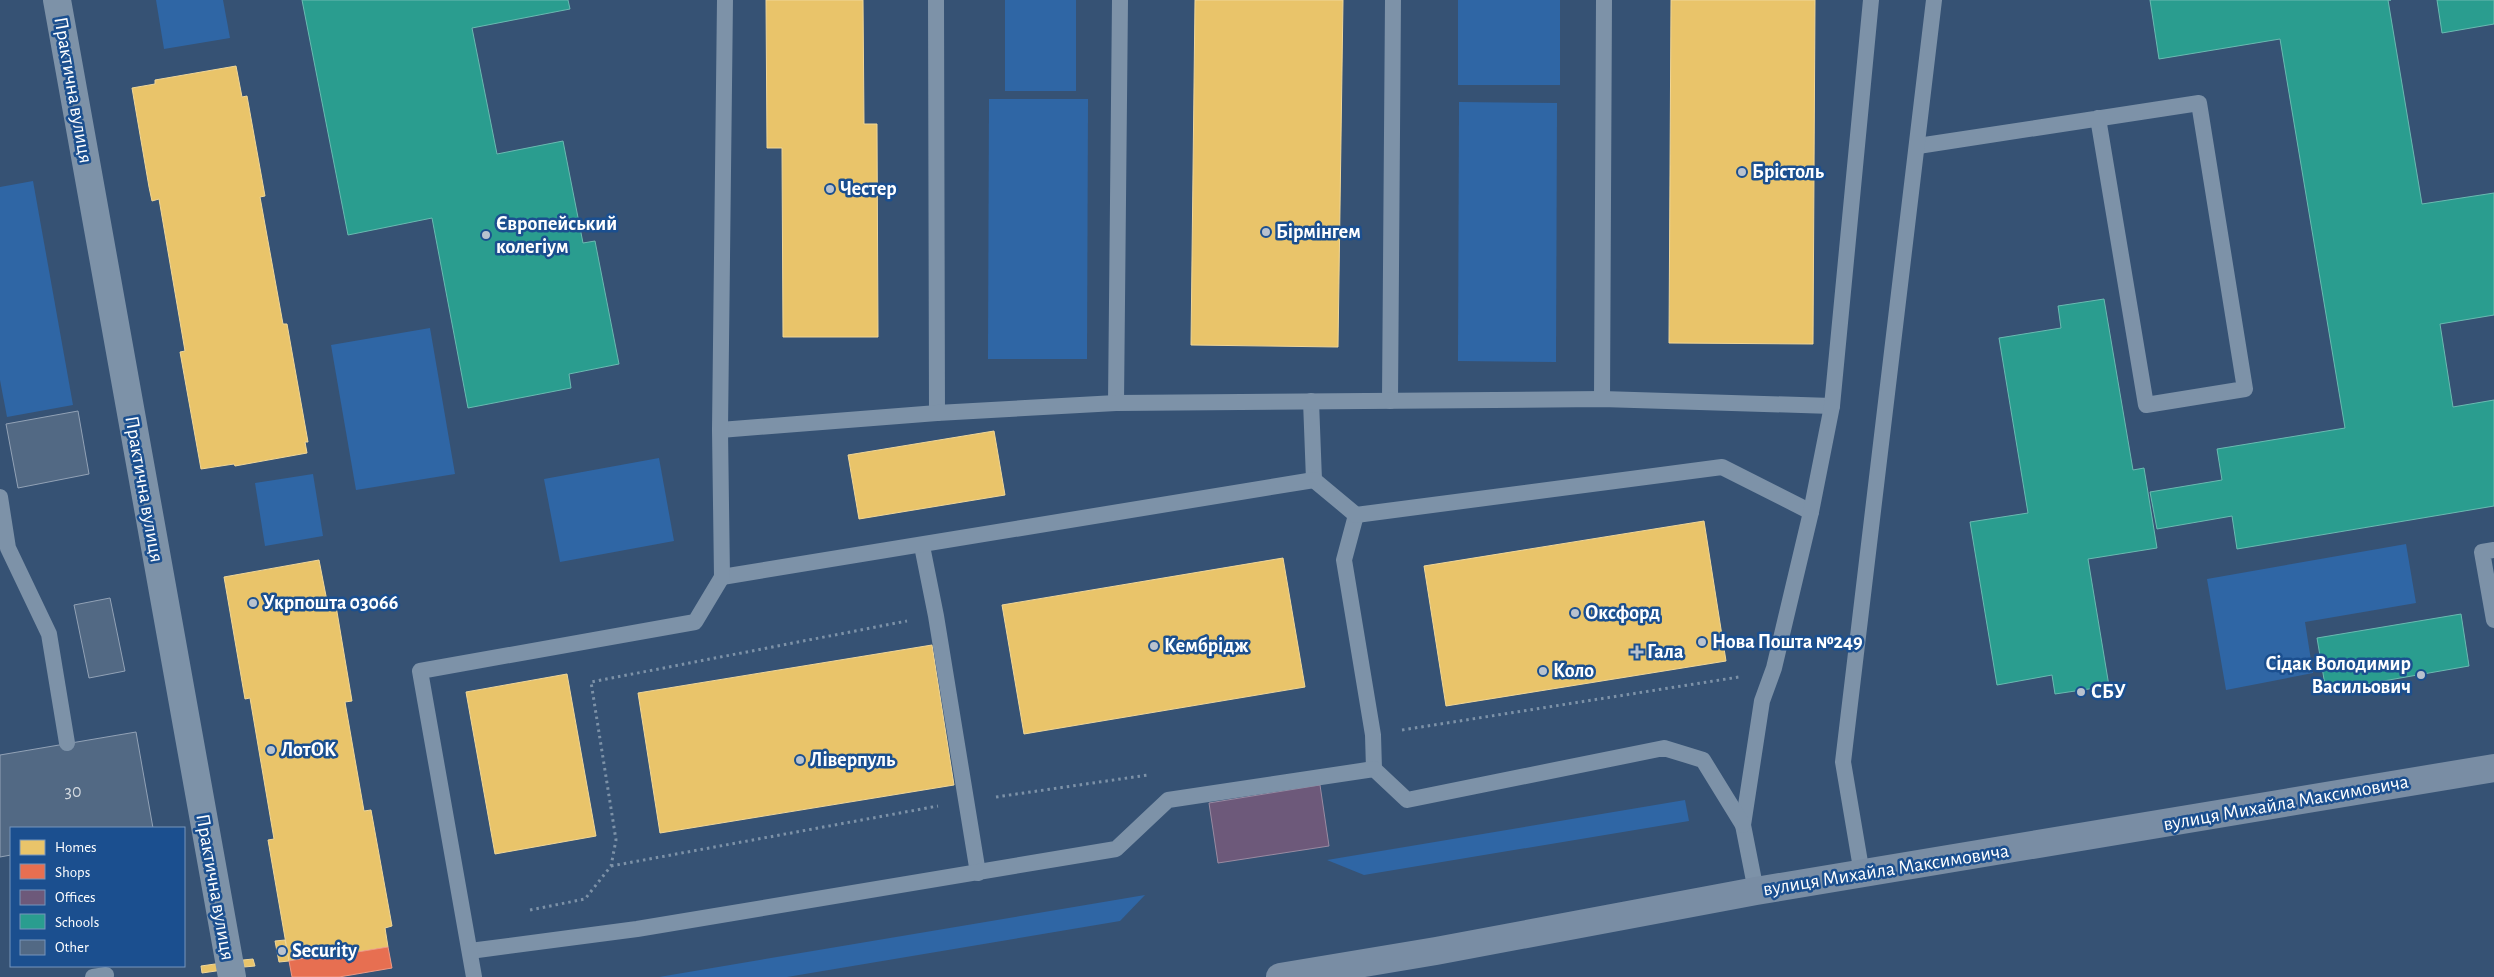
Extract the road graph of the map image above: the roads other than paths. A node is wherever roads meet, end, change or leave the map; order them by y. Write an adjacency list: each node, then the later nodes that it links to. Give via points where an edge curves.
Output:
1 (57, 0): 35 (street, Практична вулиця)
2 (725, 0): 17 (lane)
3 (936, 0): 16 (lane)
4 (1120, 0): 14 (lane)
5 (1393, 0): 13 (lane)
6 (1604, 0): 11 (lane)
7 (1871, 0): 15 (lane)
8 (1934, 0): 10 (lane)
9 (2098, 118): 9 (lane, via 2199,103 2245,389 2146,405); 10 (lane)
10 (1918, 146): 31 (lane, via 1843,762)
11 (1602, 398): 13 (lane); 15 (lane)
12 (1311, 401): 13 (lane); 14 (lane); 18 (lane)
13 (1390, 401)
14 (1116, 403): 16 (lane)
15 (1832, 406): 20 (lane)
16 (937, 413): 17 (lane)
17 (720, 430): 24 (lane)
18 (1314, 480): 21 (lane); 22 (lane)
19 (0, 497): 26 (lane, via 8,548 49,634)
20 (1811, 512): 21 (lane, via 1722,466); 29 (lane, via 1774,668 1762,701)
21 (1356, 515): 28 (lane, via 1344,560 1373,735)
22 (922, 546): 24 (lane); 30 (lane)
23 (2494, 550): 25 (lane, via 2482,552)
24 (722, 577): 33 (lane, via 694,622 420,671)
25 (2494, 620)
26 (67, 743)
27 (2494, 768): 31 (main road, вулиця Михайла Максимовича)
28 (1374, 769): 29 (lane, via 1407,800 1664,748 1703,760); 30 (lane, via 1168,800 1116,849)
29 (1743, 825): 32 (lane)
30 (978, 873): 33 (lane, via 637,929)
31 (1862, 874): 32 (main road, вулиця Михайла Максимовича)
32 (1756, 891): 34 (main road, вулиця Михайла Максимовича)
33 (470, 951): 36 (lane)
34 (1333, 973): 37 (main road, вулиця Михайла Максимовича)
35 (232, 977)
36 (474, 977)
37 (1280, 977)

